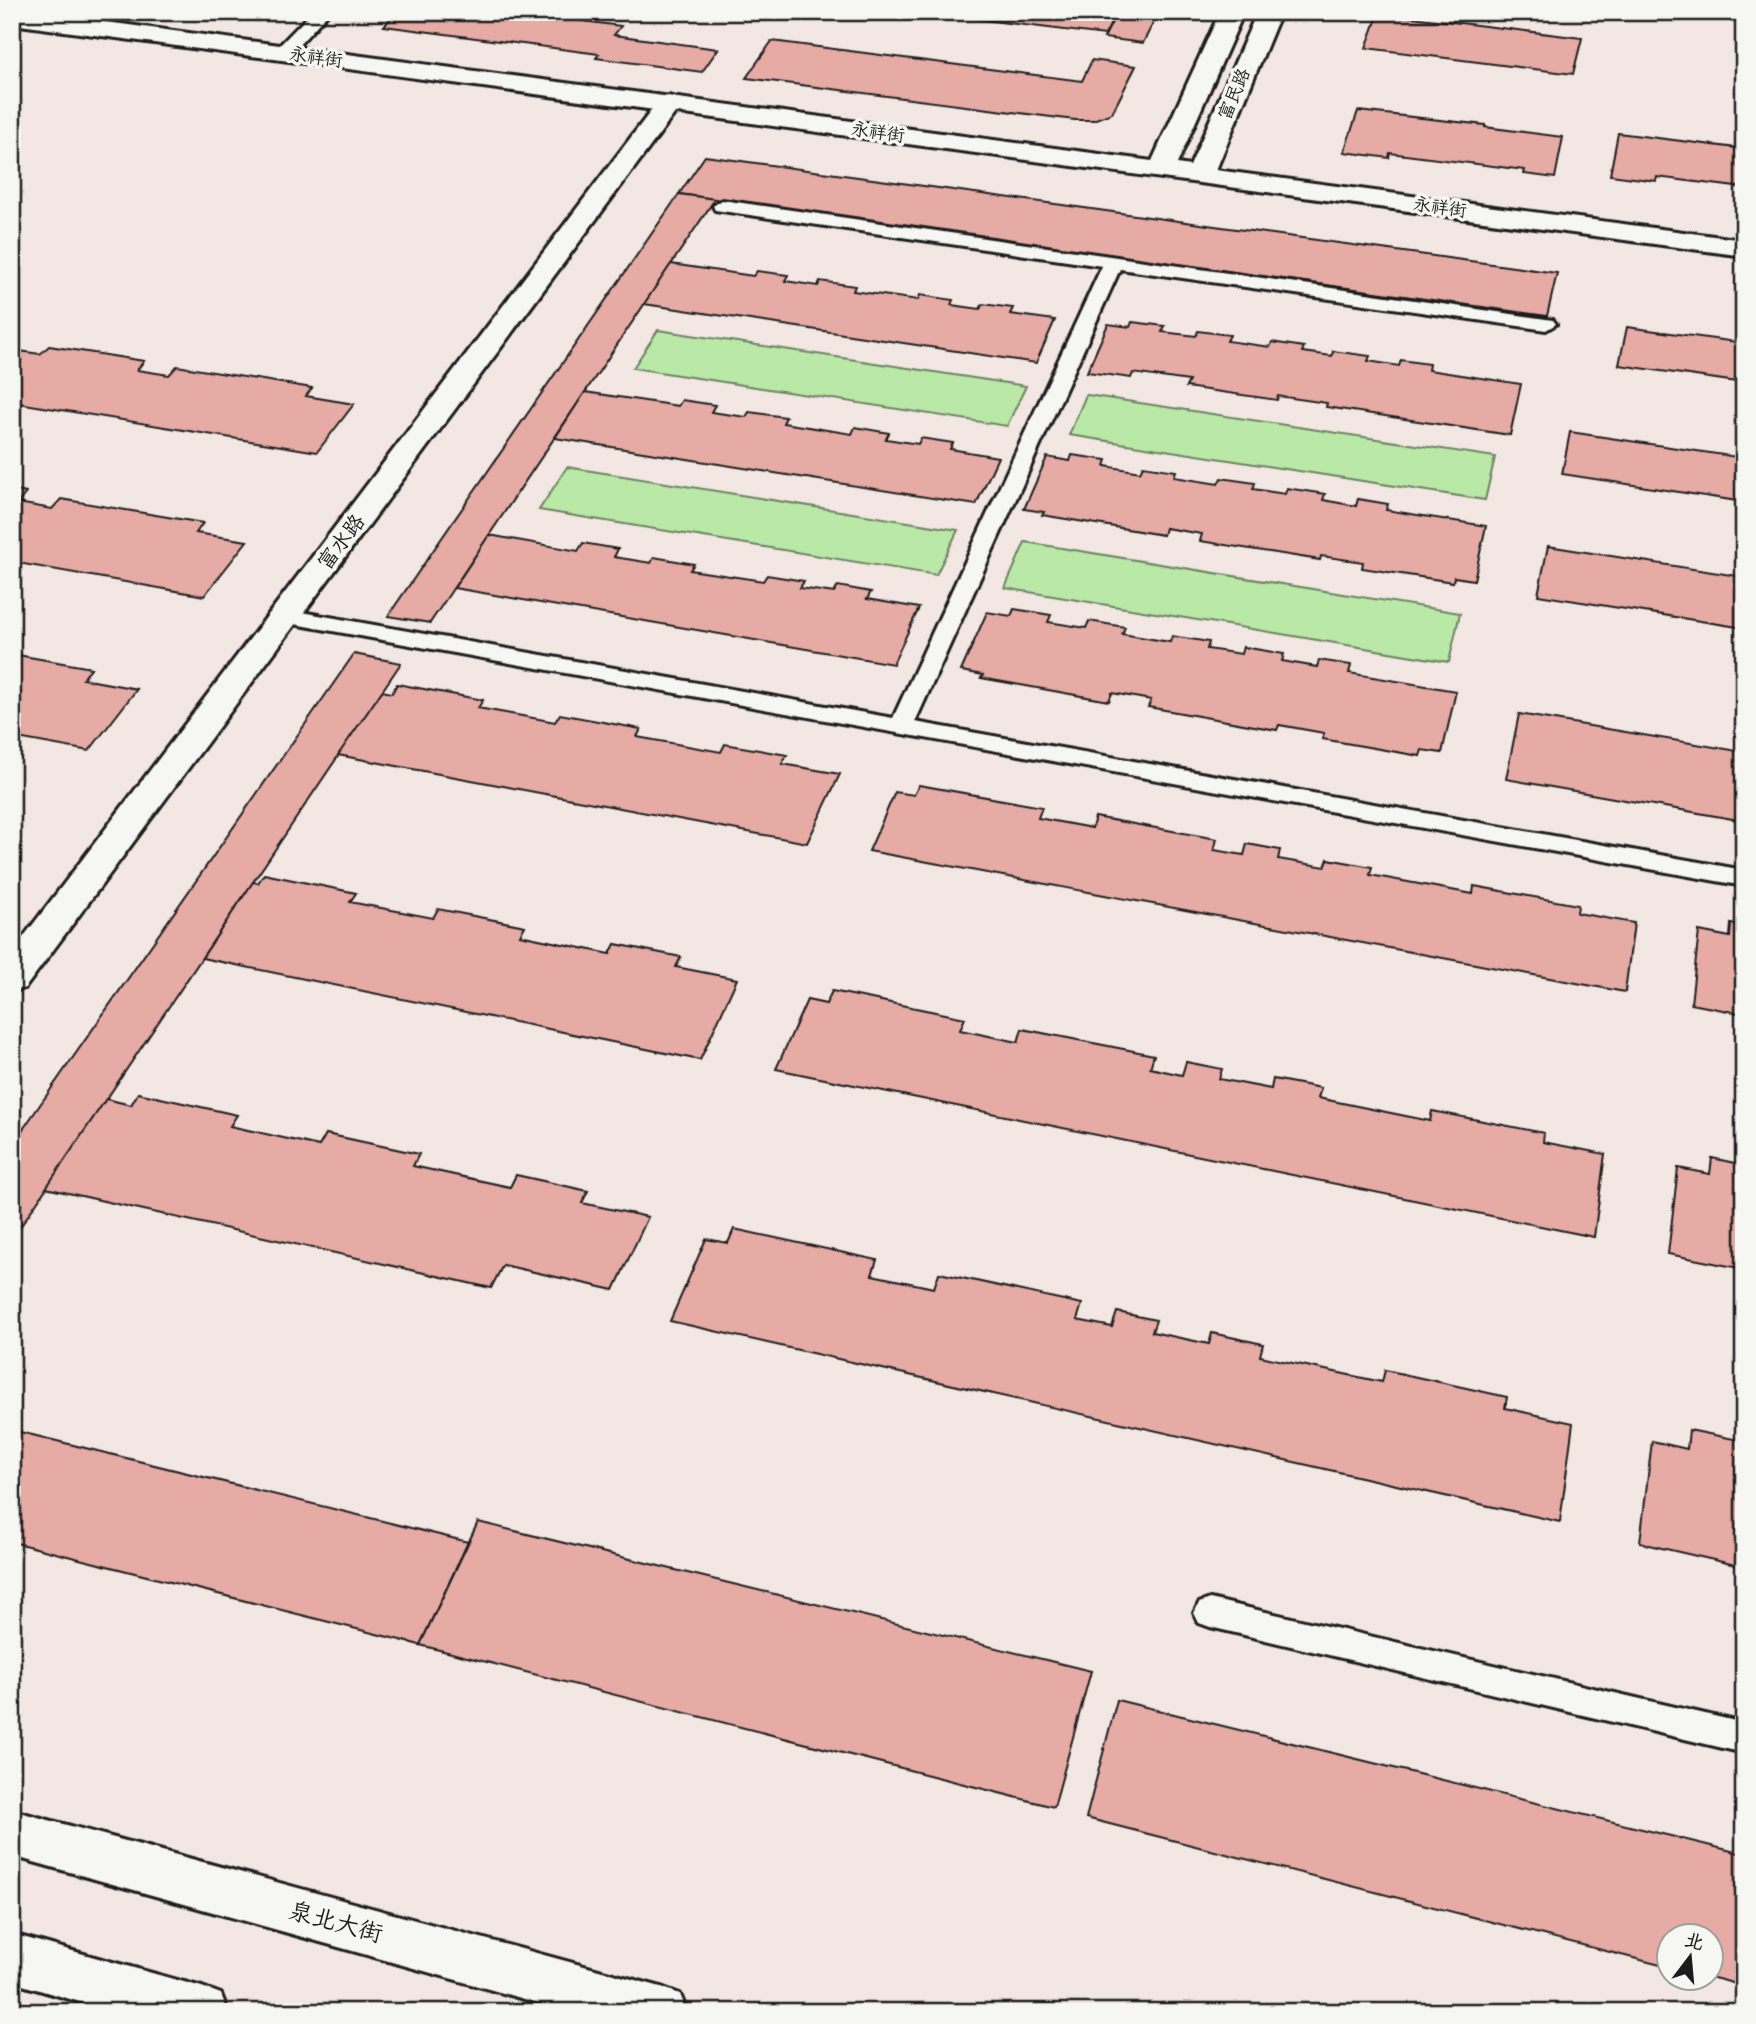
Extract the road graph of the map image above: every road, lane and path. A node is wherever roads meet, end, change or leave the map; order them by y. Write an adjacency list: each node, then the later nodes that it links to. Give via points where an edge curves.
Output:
1 (321, 12): 5 (lane)
2 (1232, 12): 7 (street, 富民路)
3 (1269, 12): 8 (street, 富民路)
4 (12, 17): 5 (street, 永祥街)
5 (282, 53): 6 (street, 永祥街)
6 (670, 104): 7 (street, 永祥街); 13 (street, 富水路)
7 (1161, 170): 8 (street, 永祥街)
8 (1200, 175): 10 (street, 永祥街)
9 (722, 206): 11 (lane)
10 (1744, 248)
11 (1113, 262): 12 (lane); 14 (lane)
12 (1546, 324)
13 (285, 616): 14 (lane); 16 (street, 富水路)
14 (901, 727): 15 (lane)
15 (1744, 878)
16 (12, 979)
17 (1210, 1613): 18 (lane)
18 (1744, 1738)
19 (12, 1833): 22 (street, 泉北大街)
20 (12, 1958): 21 (street)
21 (202, 2012)
22 (661, 2012)

